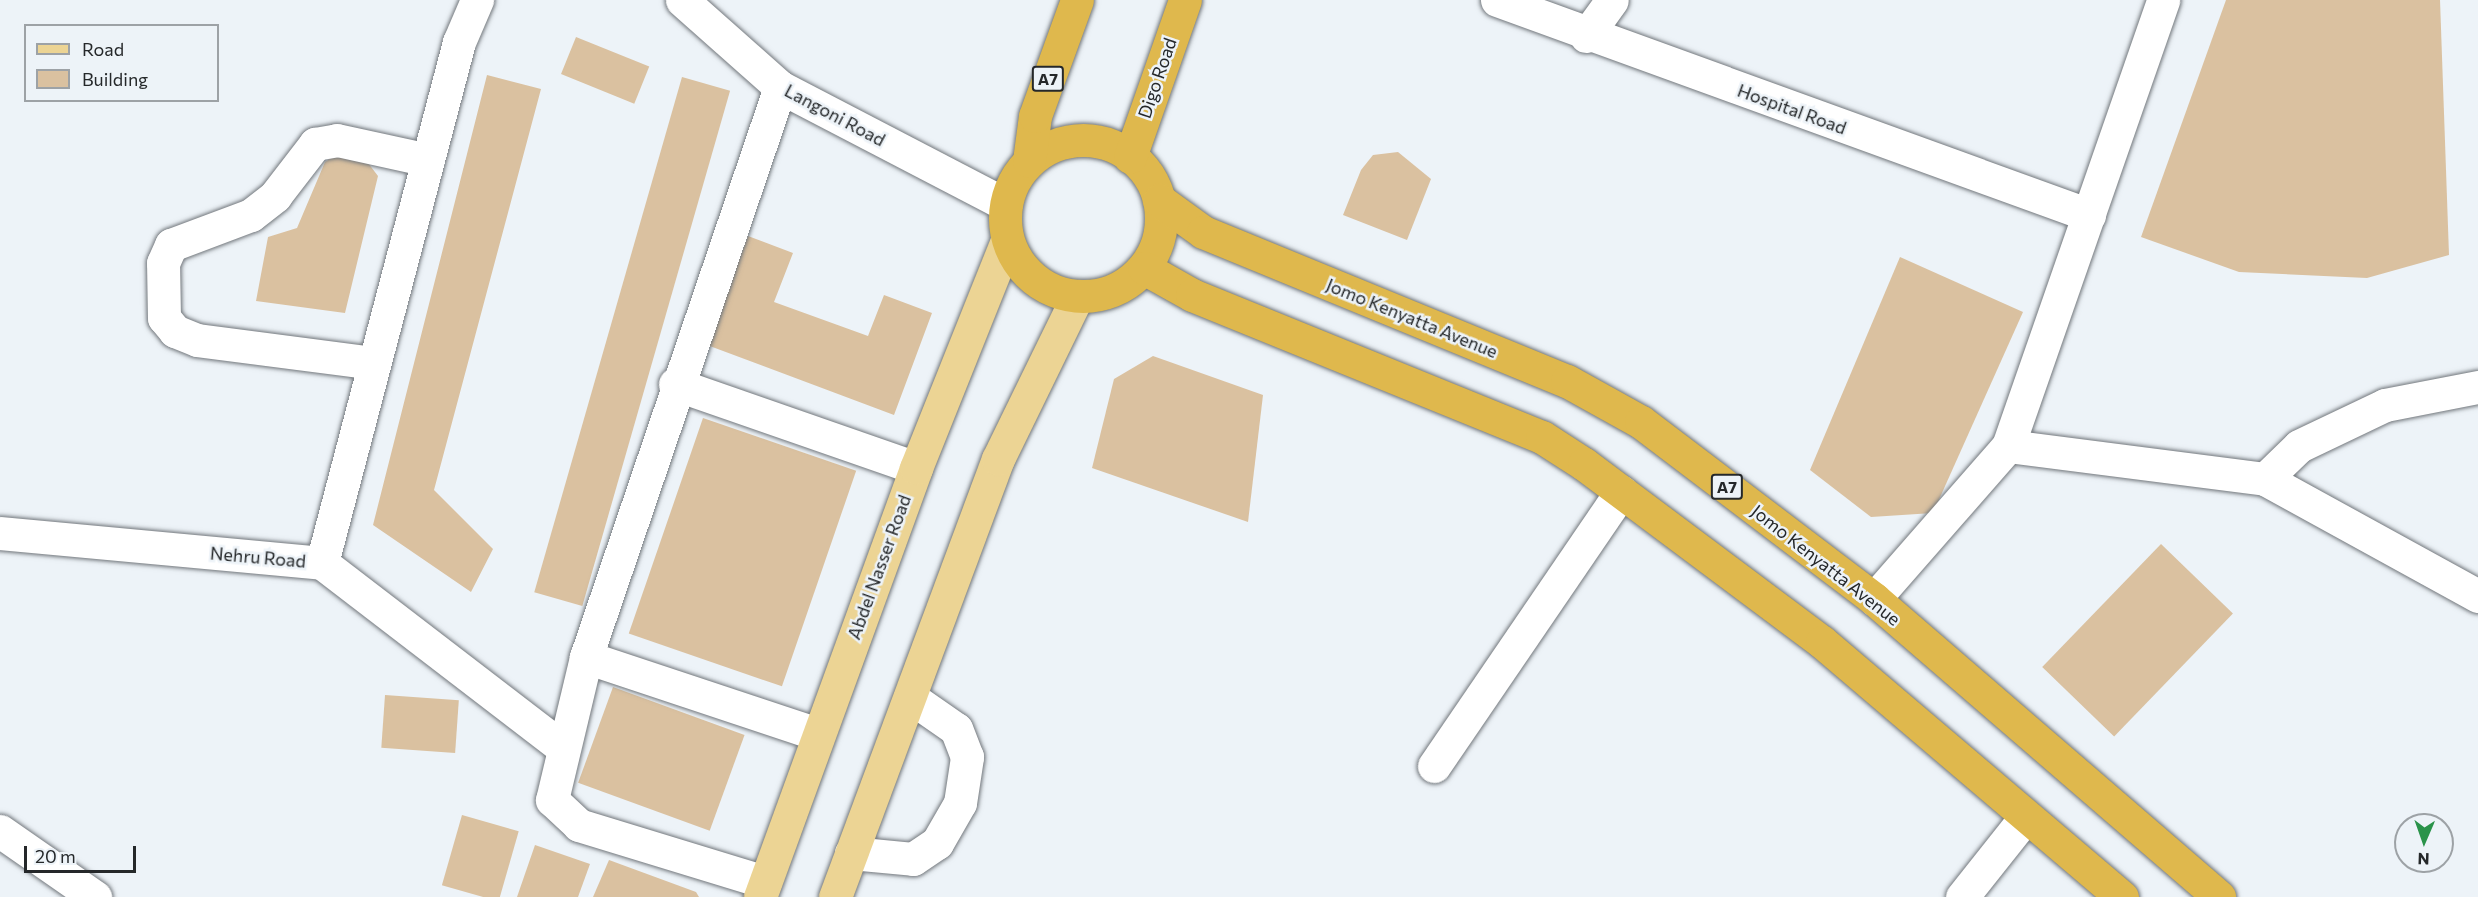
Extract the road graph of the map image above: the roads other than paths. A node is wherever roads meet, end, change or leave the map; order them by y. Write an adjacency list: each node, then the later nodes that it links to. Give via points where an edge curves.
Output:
1 (477, 0): 11 (street, via 459,42)
2 (682, 0): 9 (street, Langoni Road)
3 (1077, 0): 12 (highway, A7, via 1035,116)
4 (1185, 0): 10 (highway, Digo Road)
5 (1497, 0): 8 (street, Hospital Road)
6 (1612, 0): 8 (street)
7 (2163, 0): 15 (street)
8 (1586, 36): 15 (street, Hospital Road)
9 (780, 87): 14 (street, Langoni Road); 20 (street)
10 (1130, 157): 12 (highway, via 1106,144 1079,141 1052,146); 13 (highway, via 1148,175)
11 (428, 160): 19 (street); 19 (street, via 337,140 315,144 275,196 251,215 171,245 163,263 164,318 175,331 197,340)
12 (1029, 161): 14 (highway)
13 (1159, 200): 17 (highway, via 1156,247); 29 (highway, Jomo Kenyatta Avenue / A7, via 1203,232 1567,381 1611,405 1674,446)
14 (1005, 204): 16 (highway)
15 (2089, 214): 22 (street)
16 (1007, 241): 18 (highway, via 1022,268 1047,288); 23 (main road, Abdel Nasser Road)
17 (1144, 268): 18 (highway, via 1102,294); 25 (highway, via 1192,295 1542,437)
18 (1077, 297): 31 (main road, via 1015,420)
19 (374, 363): 27 (street)
20 (675, 384): 23 (street); 30 (street)
21 (2478, 387): 24 (street, via 2385,405 2299,446)
22 (2008, 446): 24 (street); 29 (street)
23 (916, 468): 32 (main road, Abdel Nasser Road)
24 (2265, 479): 28 (street)
25 (1621, 492): 34 (street); 35 (highway, via 1822,642)
26 (0, 533): 27 (street, Nehru Road)
27 (322, 563): 33 (street, Nehru Road)
28 (2478, 596)
29 (1874, 599): 43 (highway, Jomo Kenyatta Avenue / A7)
30 (586, 657): 32 (street); 33 (street)
31 (910, 697): 37 (main road); 37 (street, via 956,729 966,757 960,803 936,843 913,859)
32 (818, 734): 38 (main road, Abdel Nasser Road)
33 (562, 747): 38 (street, via 552,800 567,819)
34 (1434, 766)
35 (2024, 819): 41 (street); 42 (highway)
36 (0, 831): 39 (street)
37 (852, 853): 40 (main road)
38 (762, 889)
39 (95, 897)
40 (835, 897)
41 (1962, 897)
42 (2122, 897)
43 (2219, 897)

